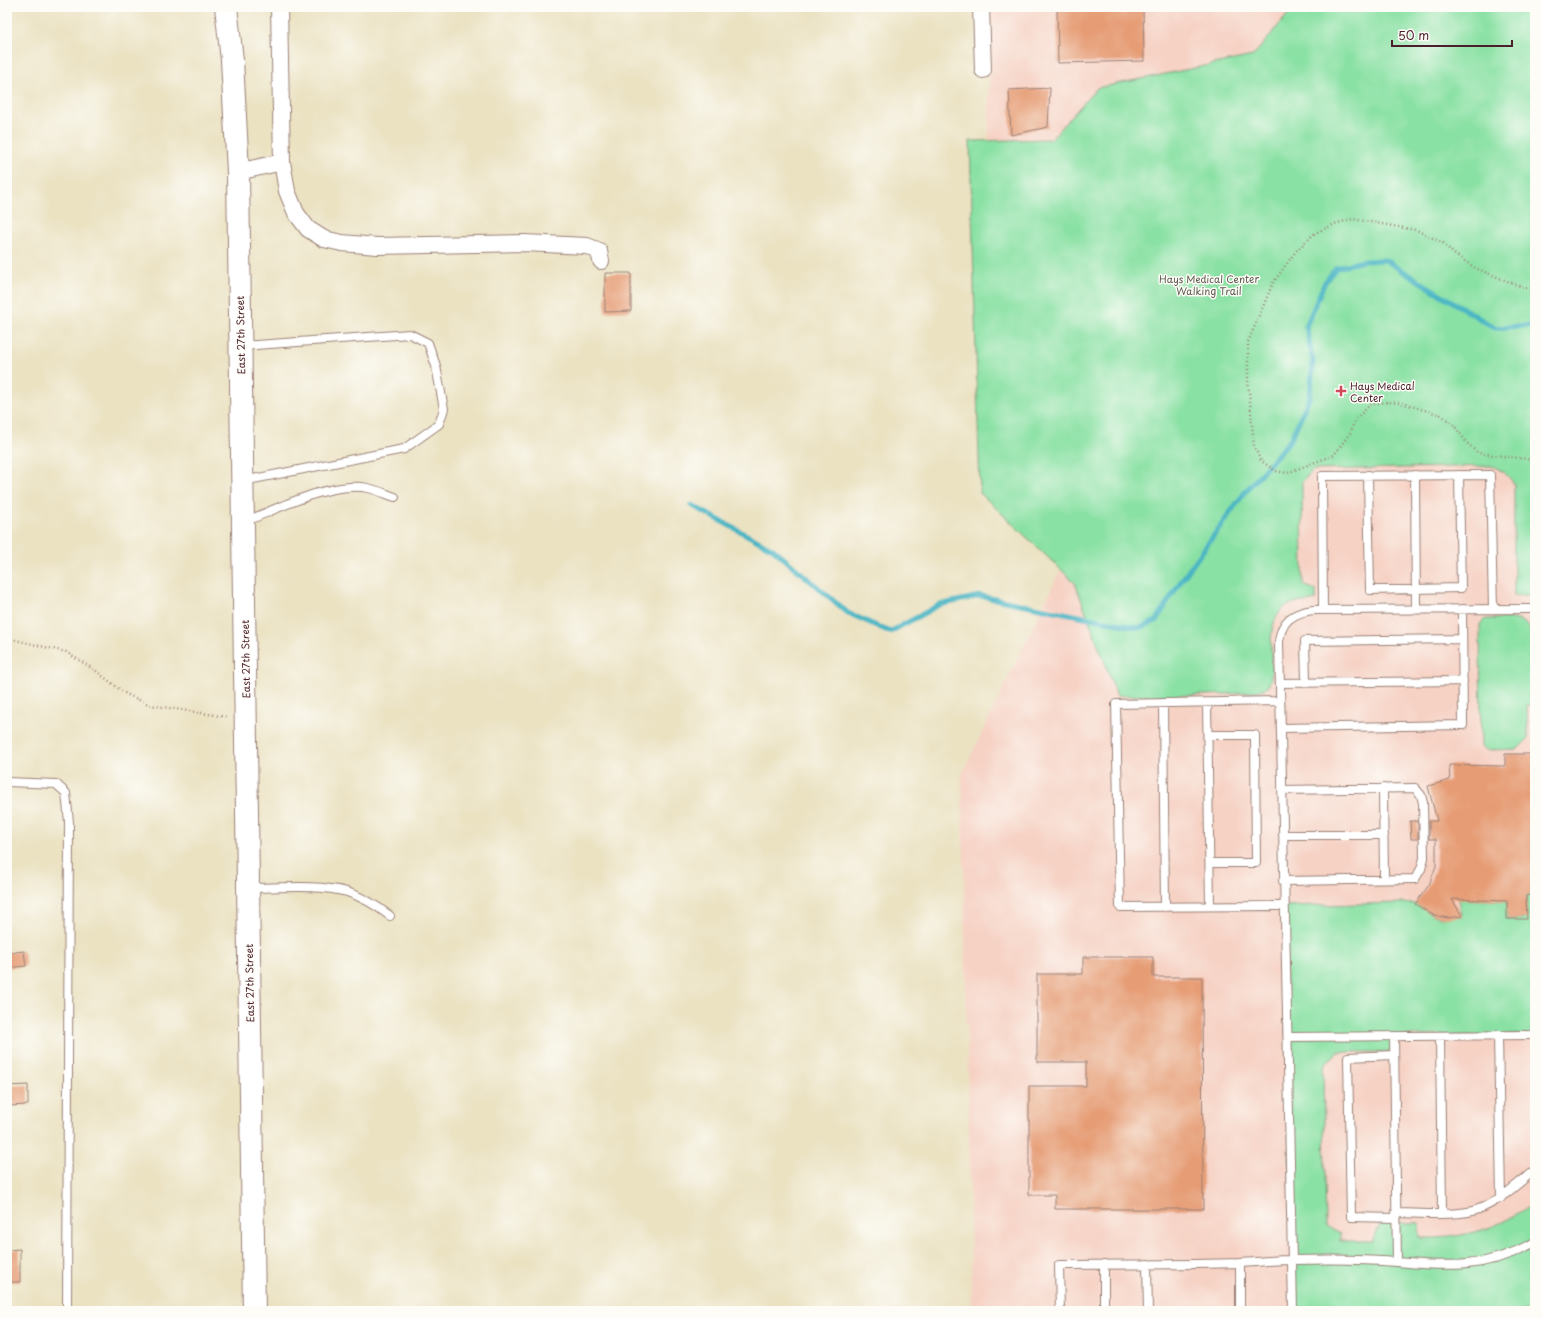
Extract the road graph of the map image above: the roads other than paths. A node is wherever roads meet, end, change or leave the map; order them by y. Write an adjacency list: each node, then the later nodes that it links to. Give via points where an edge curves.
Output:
1 (226, 7): 6 (main road, East 27th Street, via 232,60)
2 (279, 7): 5 (street)
3 (981, 7): 4 (street)
4 (982, 70)
5 (282, 162): 6 (street); 7 (street, via 287,191 296,213 308,229 324,239 378,246 524,243 587,246 599,251)
6 (238, 172): 8 (main road, East 27th Street)
7 (601, 261)
8 (240, 346): 12 (main road, East 27th Street); 12 (lane, via 410,334 428,343 436,366 444,409 439,424 404,449)
9 (1368, 475): 10 (lane); 15 (lane, via 1370,590); 19 (lane, via 1322,476)
10 (1414, 475): 11 (lane); 15 (lane)
11 (1459, 475): 15 (lane, via 1461,588); 17 (lane, via 1490,475)
12 (242, 482): 14 (main road, East 27th Street)
13 (395, 497): 14 (lane, via 368,488 344,487 318,493)
14 (243, 522): 38 (main road, East 27th Street)
15 (1416, 589): 20 (lane)
16 (1462, 609): 17 (lane); 20 (lane); 21 (lane)
17 (1493, 609): 18 (lane)
18 (1535, 609)
19 (1323, 610): 20 (lane); 24 (lane, via 1293,615 1284,624 1279,642)
20 (1416, 610)
21 (1462, 640): 22 (lane, via 1306,641); 23 (lane)
22 (1306, 682): 23 (lane); 24 (lane)
23 (1462, 682): 28 (lane, via 1463,725)
24 (1280, 683): 26 (lane)
25 (1207, 702): 26 (lane); 27 (lane); 29 (lane)
26 (1280, 702): 28 (lane)
27 (1163, 703): 41 (lane); 41 (lane, via 1116,704 1120,907)
28 (1281, 728): 32 (lane)
29 (1208, 735): 35 (lane); 35 (lane, via 1255,735 1256,863)
30 (7, 782): 59 (lane, via 56,784 66,793 69,822)
31 (1383, 788): 32 (lane); 34 (lane); 36 (lane, via 1415,788 1421,795 1424,858 1415,879)
32 (1282, 790): 33 (lane)
33 (1282, 835): 34 (lane); 37 (lane)
34 (1384, 835): 36 (lane)
35 (1210, 863): 39 (lane)
36 (1384, 879): 37 (lane)
37 (1283, 881): 40 (lane)
38 (248, 888): 42 (lane, via 320,888 346,892 375,905); 60 (main road, East 27th Street)
39 (1210, 906): 40 (lane); 41 (lane)
40 (1284, 906): 47 (lane)
41 (1165, 907)
42 (390, 916)
43 (1498, 1035): 44 (lane); 46 (lane); 50 (lane)
44 (1535, 1035)
45 (1394, 1036): 46 (lane); 47 (lane); 48 (lane)
46 (1440, 1036): 51 (lane)
47 (1289, 1037): 54 (lane)
48 (1394, 1055): 52 (lane); 52 (lane, via 1348,1057 1351,1217)
49 (1535, 1170): 50 (lane)
50 (1500, 1198): 51 (lane, via 1478,1210)
51 (1442, 1213): 52 (lane)
52 (1396, 1216): 55 (lane)
53 (1535, 1242): 55 (lane, via 1498,1259 1473,1264 1422,1266)
54 (1292, 1260): 55 (lane); 56 (lane); 65 (lane)
55 (1397, 1262)
56 (1240, 1263): 58 (lane); 64 (lane)
57 (1104, 1264): 58 (lane); 61 (lane, via 1059,1265); 62 (lane)
58 (1148, 1264): 63 (lane)
59 (67, 1311)
60 (254, 1311)
61 (1060, 1311)
62 (1104, 1311)
63 (1148, 1311)
64 (1240, 1311)
65 (1293, 1311)

